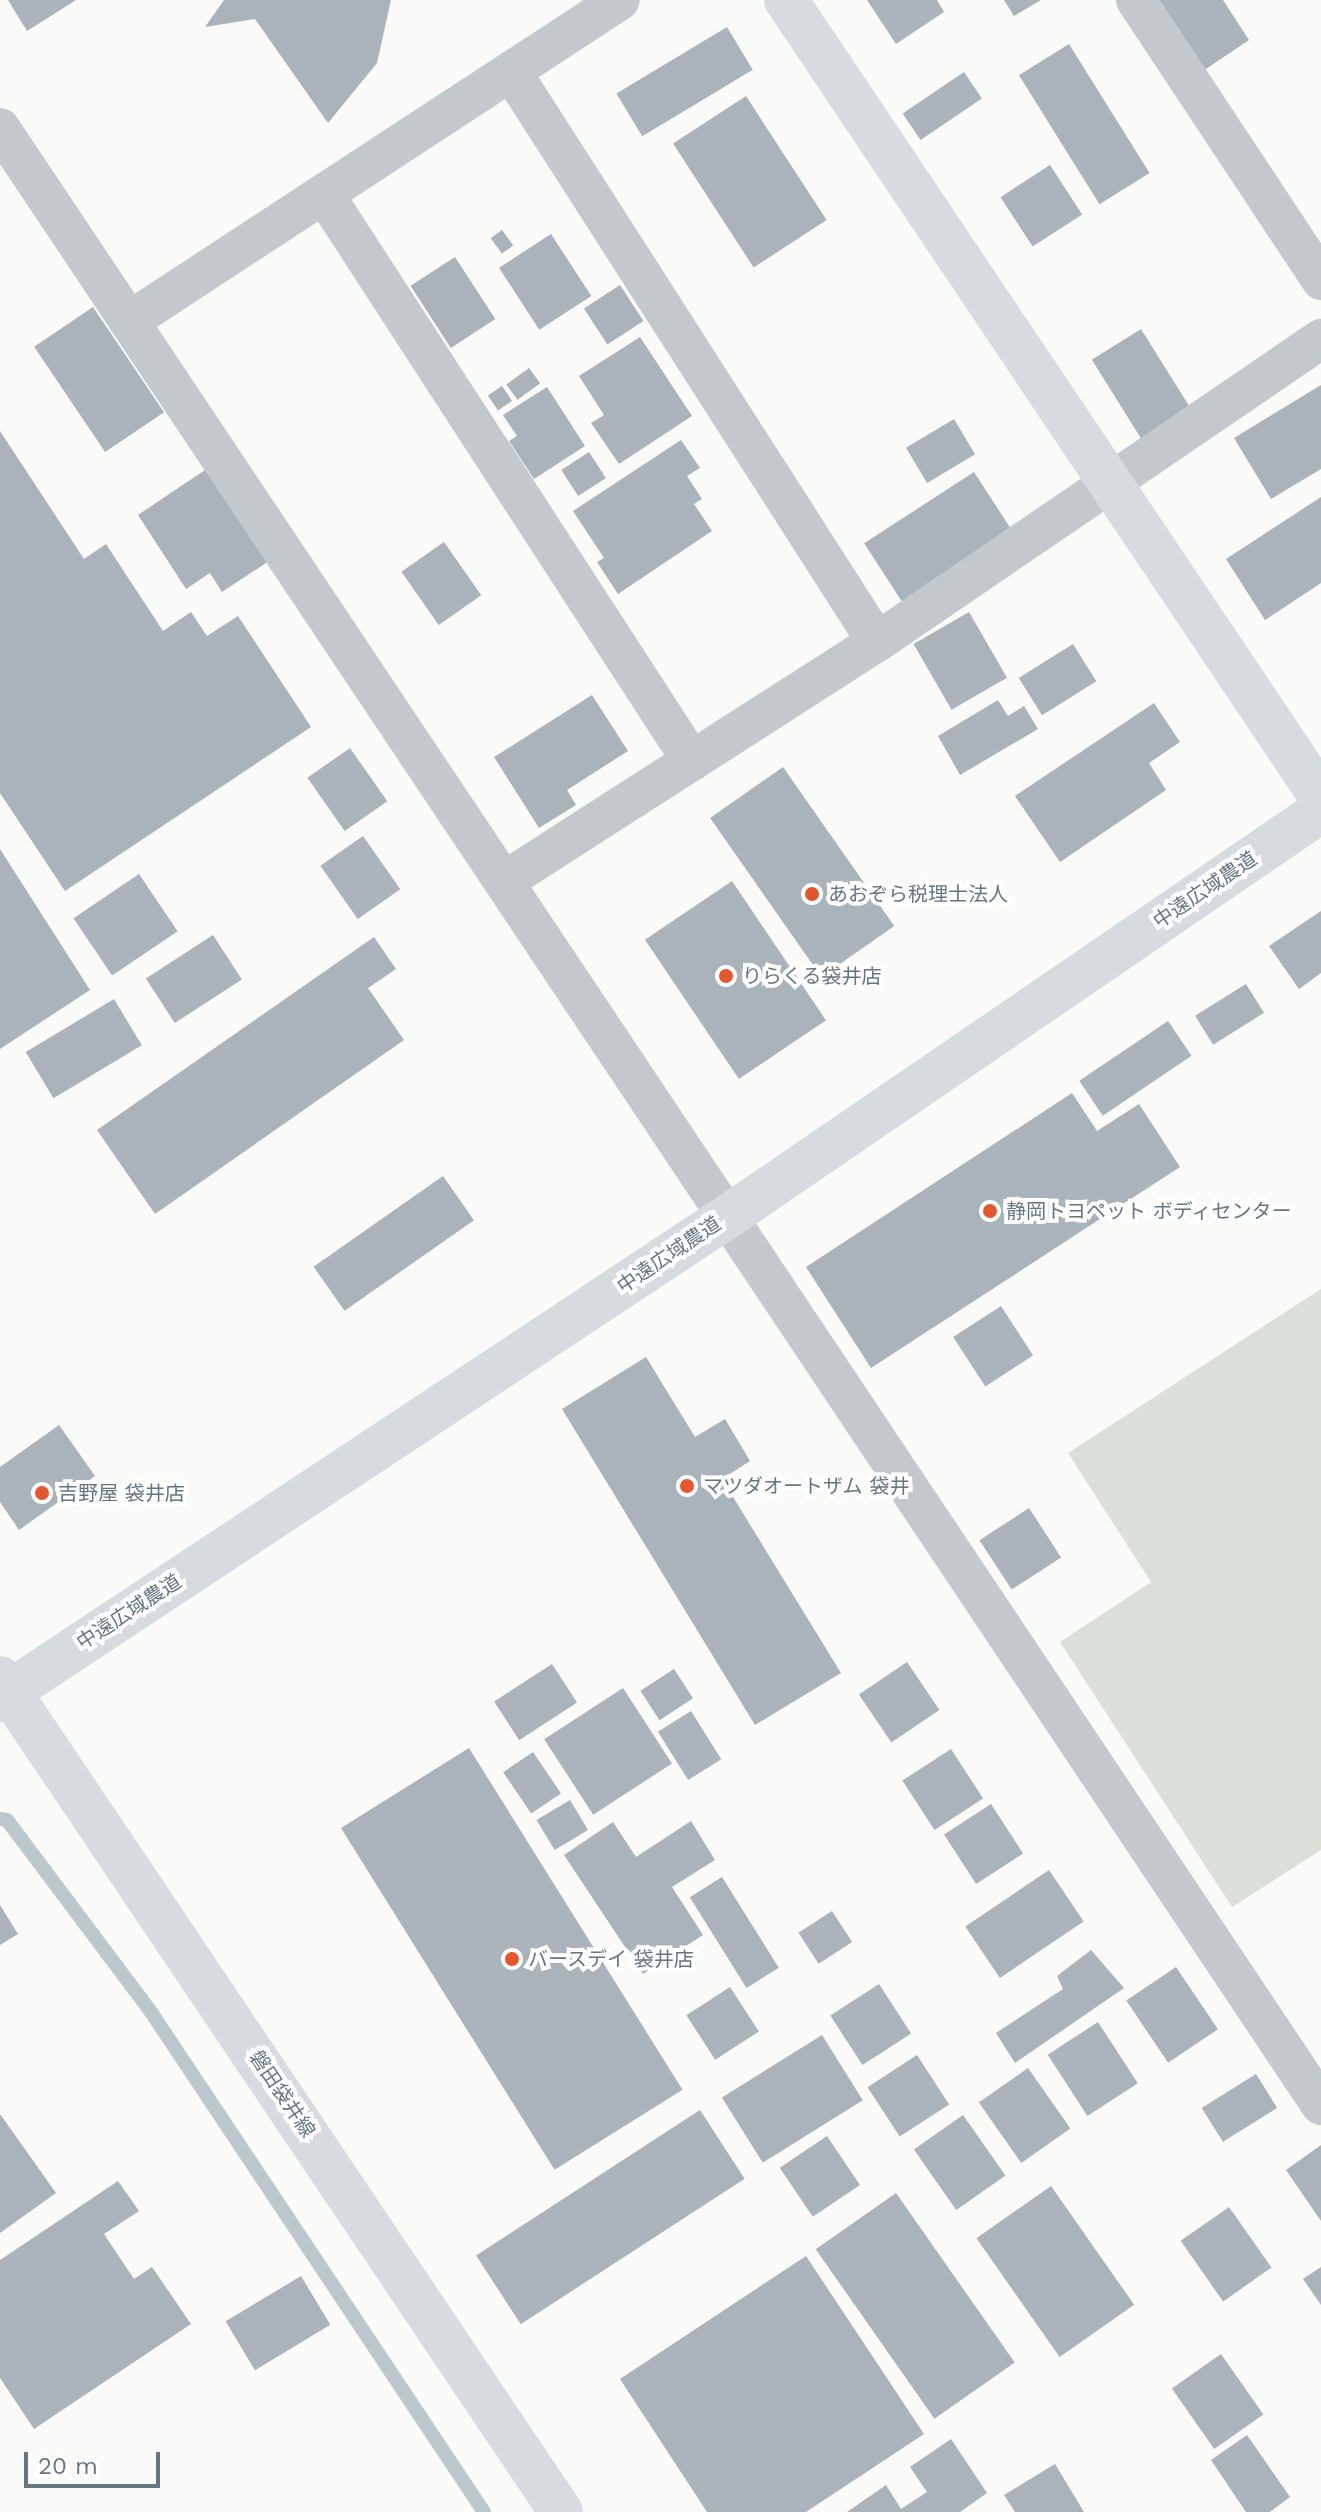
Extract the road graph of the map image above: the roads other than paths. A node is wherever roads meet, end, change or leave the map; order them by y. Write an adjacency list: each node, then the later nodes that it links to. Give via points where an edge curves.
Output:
1 (620, 0): 4 (street)
2 (786, 0): 10 (street)
3 (1136, 0): 7 (street)
4 (511, 71): 6 (street); 11 (street)
5 (0, 128): 8 (street)
6 (324, 194): 8 (street); 12 (street)
7 (1321, 280)
8 (131, 320): 15 (street)
9 (1321, 339): 10 (street)
10 (1112, 485): 11 (street); 13 (street)
11 (877, 642): 12 (street)
12 (692, 761): 15 (street)
13 (1321, 797)
14 (1321, 811): 16 (street, 中遠広域農道)
15 (506, 880): 16 (street)
16 (730, 1215): 17 (street, 中遠広域農道); 18 (street)
17 (2, 1687): 19 (street, 磐田袋井線)
18 (1321, 2105)
19 (561, 2512)

